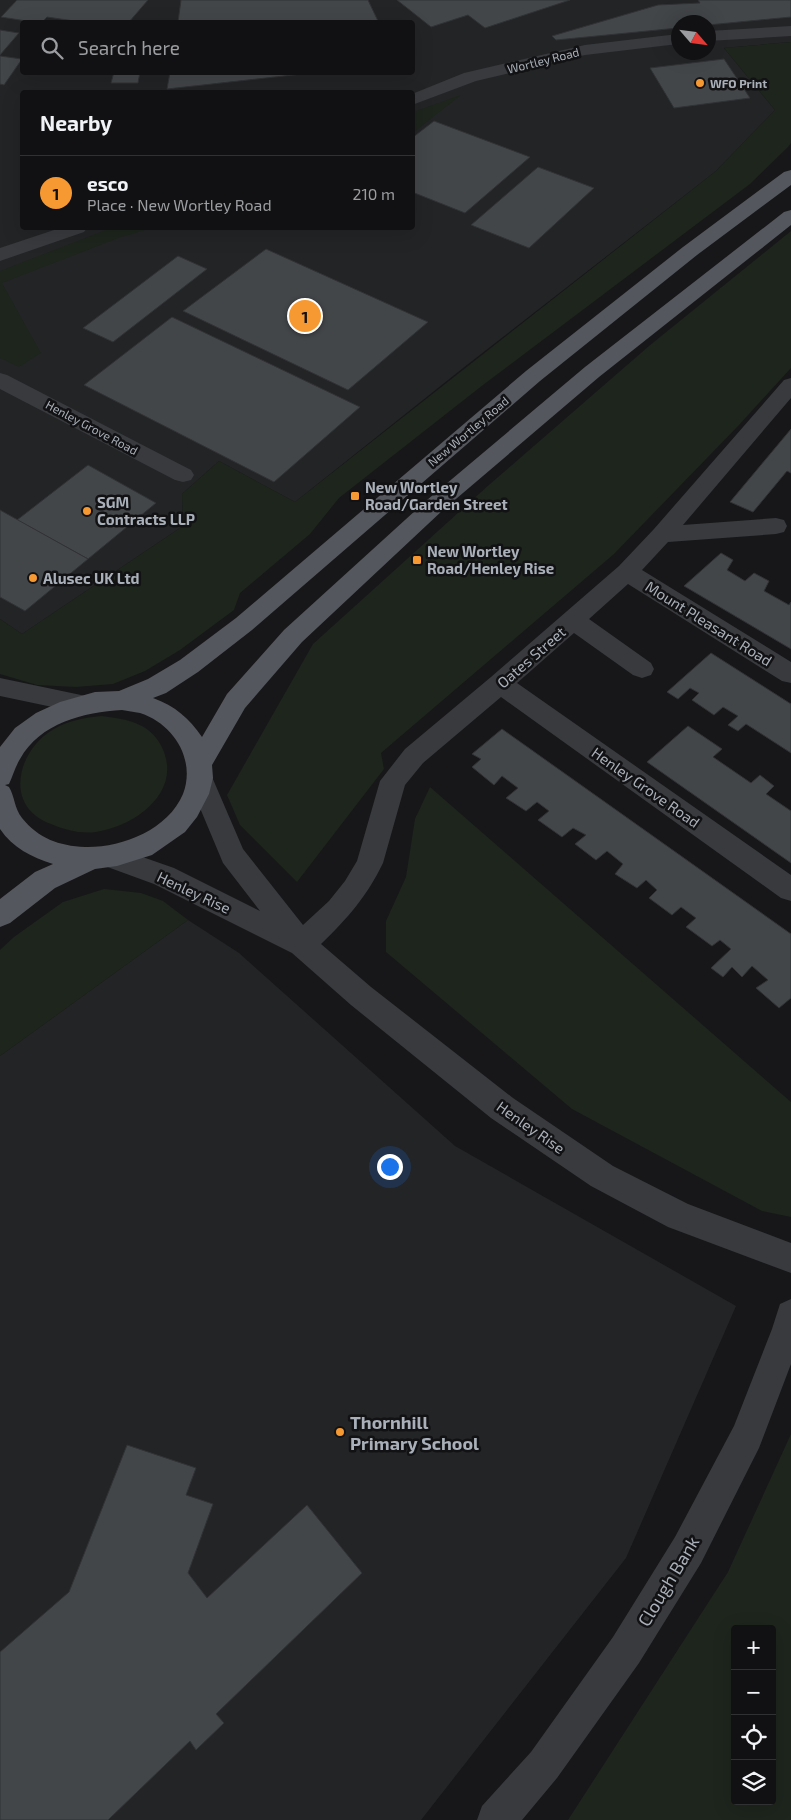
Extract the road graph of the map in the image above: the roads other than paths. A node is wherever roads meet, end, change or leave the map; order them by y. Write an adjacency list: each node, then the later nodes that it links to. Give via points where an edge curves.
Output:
1 (791, 31): 2 (street)
2 (716, 36)
3 (671, 40): 4 (street, Wortley Road, via 585,50 470,77)
4 (415, 99)
5 (791, 176): 20 (main road, New Wortley Road, via 690,251 533,376 236,630 157,686)
6 (791, 216): 23 (main road, via 592,372 435,505 293,636 236,701)
7 (71, 230): 8 (street)
8 (0, 255)
9 (0, 380): 11 (street, Henley Grove Road)
10 (791, 385): 13 (street, Oates Street)
11 (183, 476)
12 (776, 526): 13 (street)
13 (662, 535): 14 (street, Oates Street)
14 (627, 572): 15 (street, Oates Street); 17 (street, Mount Pleasant Road)
15 (573, 620): 16 (street); 18 (street, Oates Street)
16 (642, 669)
17 (791, 674)
18 (500, 684): 26 (street, Henley Grove Road); 28 (street, Oates Street, via 414,756 393,781 370,863 339,909)
19 (0, 687): 21 (street)
20 (120, 701): 21 (main road); 23 (main road, via 144,705 176,723 194,744)
21 (81, 704): 22 (main road, via 57,712 37,724)
22 (2, 761)
23 (200, 770): 25 (main road, via 192,804 172,828 144,846); 28 (street, Henley Rise, via 232,855)
24 (0, 794): 25 (main road, via 1,806 12,827 32,845 59,856)
25 (100, 858): 27 (main road, via 45,880); 28 (street, Henley Rise, via 164,876)
26 (791, 890)
27 (0, 915)
28 (302, 944): 29 (street, Henley Rise, via 361,996 502,1108 602,1176 679,1216)
29 (791, 1258)
30 (791, 1315): 31 (street, Clough Bank, via 747,1436 688,1550 620,1658 544,1765)
31 (496, 1820)

